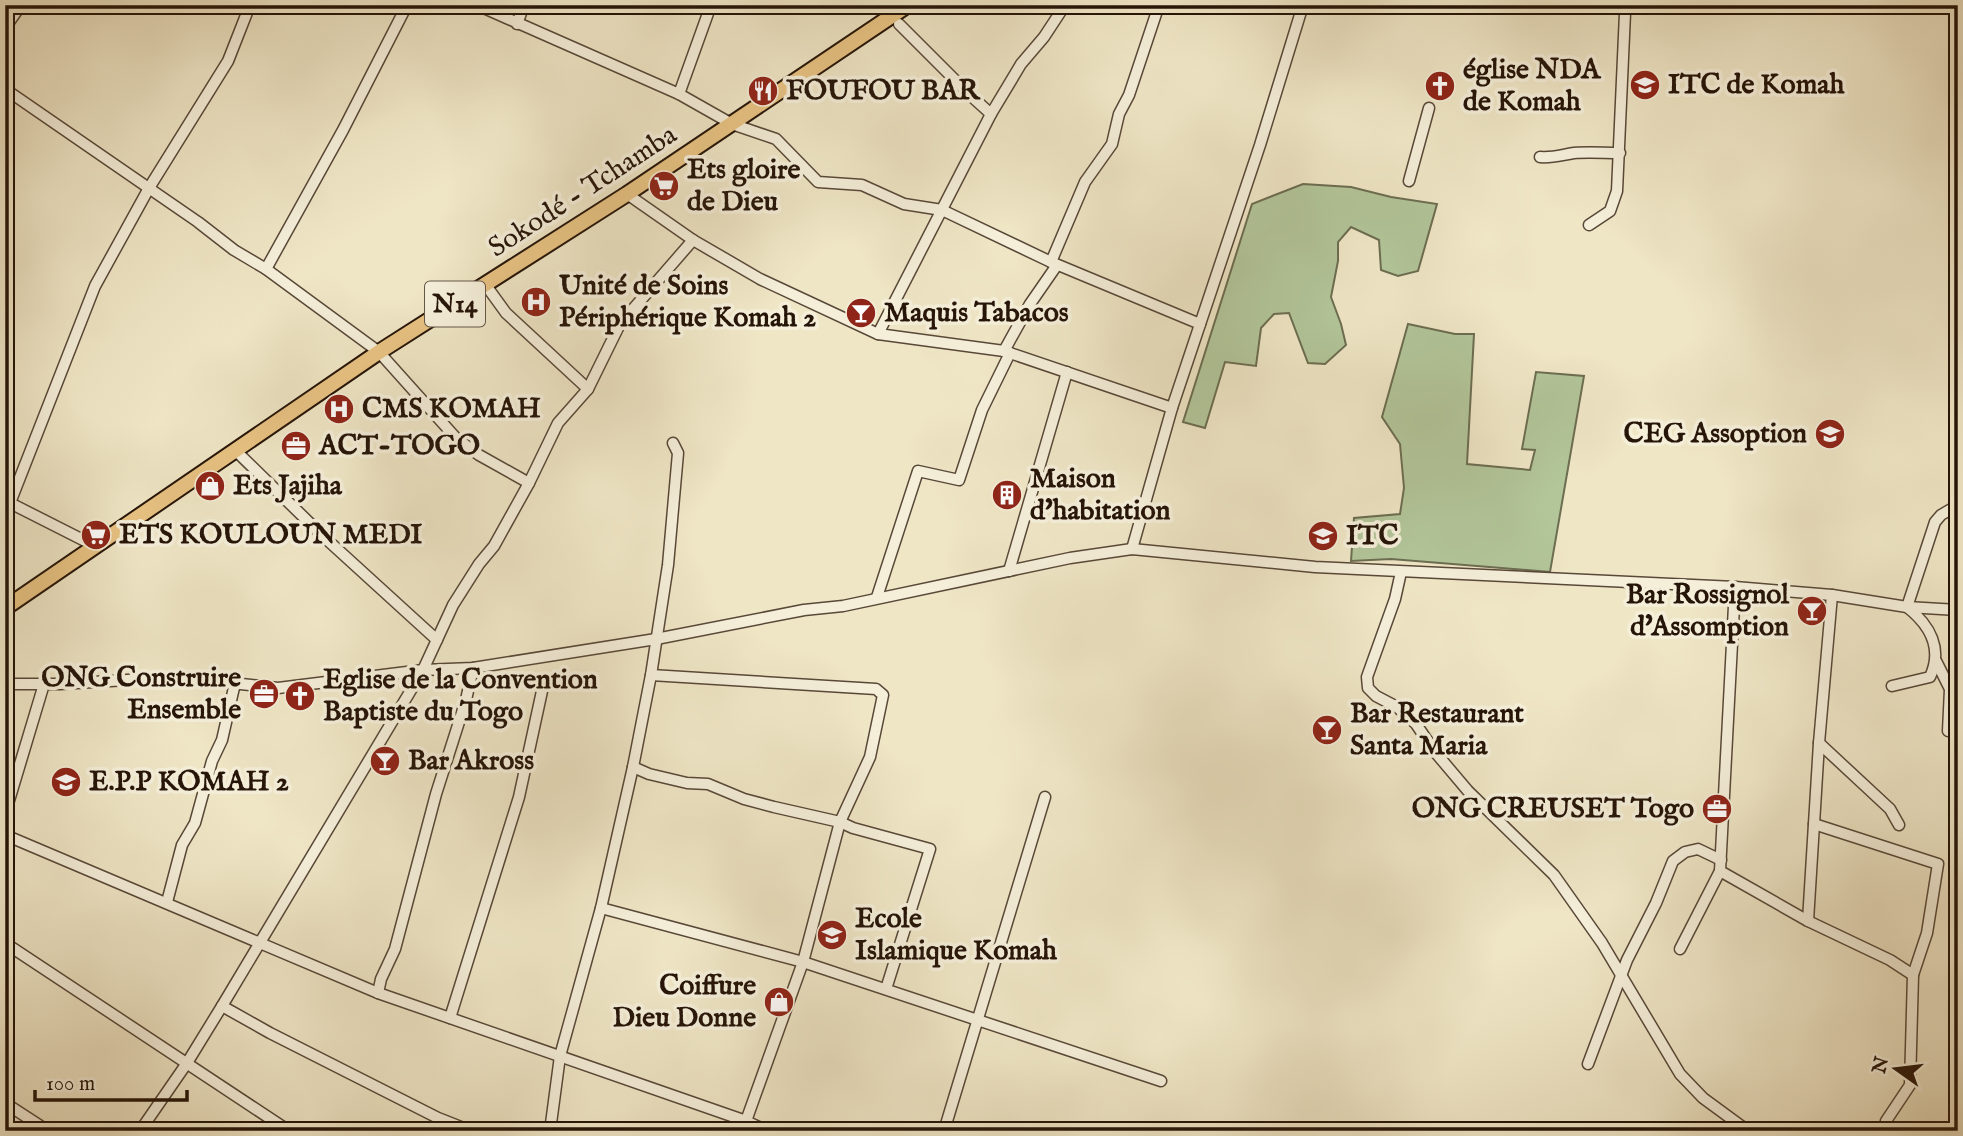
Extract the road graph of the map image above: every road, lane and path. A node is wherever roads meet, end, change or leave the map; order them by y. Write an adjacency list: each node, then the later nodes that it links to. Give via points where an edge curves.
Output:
1 (21, 5): 14 (street)
2 (250, 5): 23 (street, via 228,61)
3 (407, 5): 29 (street)
4 (477, 5): 12 (street)
5 (524, 5): 12 (street)
6 (711, 5): 16 (street)
7 (908, 5): 19 (main road, Sokodé - Tchamba / N14)
8 (1065, 5): 18 (street)
9 (1159, 5): 28 (street, via 1112,144 1085,182)
10 (1303, 5): 31 (street)
11 (1625, 13): 20 (street)
12 (517, 24): 16 (street)
13 (900, 24): 18 (street)
14 (5, 29)
15 (5, 89): 23 (street)
16 (679, 94): 19 (street)
17 (1429, 108): 22 (street)
18 (991, 114): 25 (street)
19 (732, 124): 24 (main road, Sokodé - Tchamba / N14); 25 (street, via 776,139 818,182 862,185 904,204)
20 (1620, 153): 21 (street); 26 (street, via 1617,191 1610,211)
21 (1540, 157)
22 (1409, 181)
23 (149, 188): 29 (street); 41 (street, via 95,286)
24 (627, 194): 27 (street); 30 (main road, Sokodé - Tchamba / N14)
25 (942, 209): 28 (street); 32 (street)
26 (1588, 225)
27 (693, 240): 32 (street, via 760,279); 36 (street, via 620,324)
28 (1054, 263): 31 (street); 34 (street)
29 (266, 269): 33 (street)
30 (485, 284): 33 (main road, Sokodé - Tchamba / N14); 36 (street, via 506,313)
31 (1200, 324): 37 (street)
32 (878, 334): 34 (street)
33 (379, 352): 39 (main road, Sokodé - Tchamba / N14); 40 (street, via 456,438)
34 (1007, 352): 35 (street); 49 (street, via 959,480 918,471)
35 (1067, 372): 37 (street); 45 (street)
36 (588, 389): 40 (street, via 558,423)
37 (1172, 408): 44 (street)
38 (673, 443): 53 (street, via 678,453)
39 (236, 451): 43 (main road, Sokodé - Tchamba / N14); 54 (street)
40 (529, 483): 54 (street, via 494,546 453,605)
41 (7, 502): 43 (street)
42 (1958, 505): 50 (street, via 1935,522)
43 (95, 547): 51 (main road, Sokodé - Tchamba / N14)
44 (1132, 549): 45 (street); 46 (street)
45 (1009, 571): 49 (street)
46 (1401, 572): 47 (street); 82 (street, via 1367,677 1368,688 1416,724 1468,791 1554,874)
47 (1735, 587): 48 (street); 73 (street)
48 (1832, 595): 50 (street); 65 (street)
49 (877, 597): 53 (street)
50 (1907, 607): 52 (street); 55 (street, via 1927,624)
51 (5, 608)
52 (1958, 610)
53 (656, 639): 56 (street); 58 (street)
54 (437, 640): 57 (street)
55 (1934, 657): 62 (street, via 1930,677); 64 (street, via 1950,689)
56 (473, 668): 57 (street); 84 (street, via 403,922)
57 (424, 670): 59 (street, via 278,688); 78 (street)
58 (650, 675): 66 (street); 69 (street, via 876,690 883,695 870,757)
59 (235, 683): 61 (street, via 177,677); 74 (street, via 222,740 195,823 182,845)
60 (5, 684): 61 (street)
61 (44, 684): 68 (street)
62 (1892, 686)
63 (542, 691): 86 (street, via 519,797)
64 (1948, 731)
65 (1819, 743): 70 (street); 71 (street, via 1890,809)
66 (633, 767): 69 (street); 75 (street)
67 (1045, 797): 87 (street)
68 (5, 814)
69 (840, 822): 80 (street); 83 (street, via 930,849)
70 (1814, 824): 76 (street); 81 (street, via 1938,864 1927,933)
71 (1899, 825)
72 (5, 835): 74 (street)
73 (1720, 865): 76 (street); 79 (street); 82 (street, via 1698,849 1673,861)
74 (167, 902): 78 (street)
75 (601, 908): 80 (street); 88 (street)
76 (1808, 921): 81 (street)
77 (5, 943): 89 (street)
78 (260, 944): 84 (street); 85 (street)
79 (1680, 949)
80 (803, 962): 83 (street); 93 (street)
81 (1913, 975): 102 (street, via 1910,1085)
82 (1621, 976): 90 (street); 101 (street, via 1689,1086)
83 (886, 989): 87 (street)
84 (378, 993): 86 (street)
85 (222, 1006): 89 (street); 97 (street)
86 (450, 1018): 88 (street)
87 (978, 1020): 91 (street); 100 (street)
88 (560, 1056): 93 (street); 98 (street)
89 (187, 1063): 95 (street); 96 (street)
90 (1588, 1065)
91 (1161, 1081)
92 (5, 1103): 94 (street)
93 (746, 1121): 99 (street)
94 (48, 1131)
95 (140, 1131)
96 (289, 1131)
97 (471, 1131)
98 (550, 1131)
99 (767, 1131)
100 (944, 1131)
101 (1748, 1131)
102 (1884, 1131)

